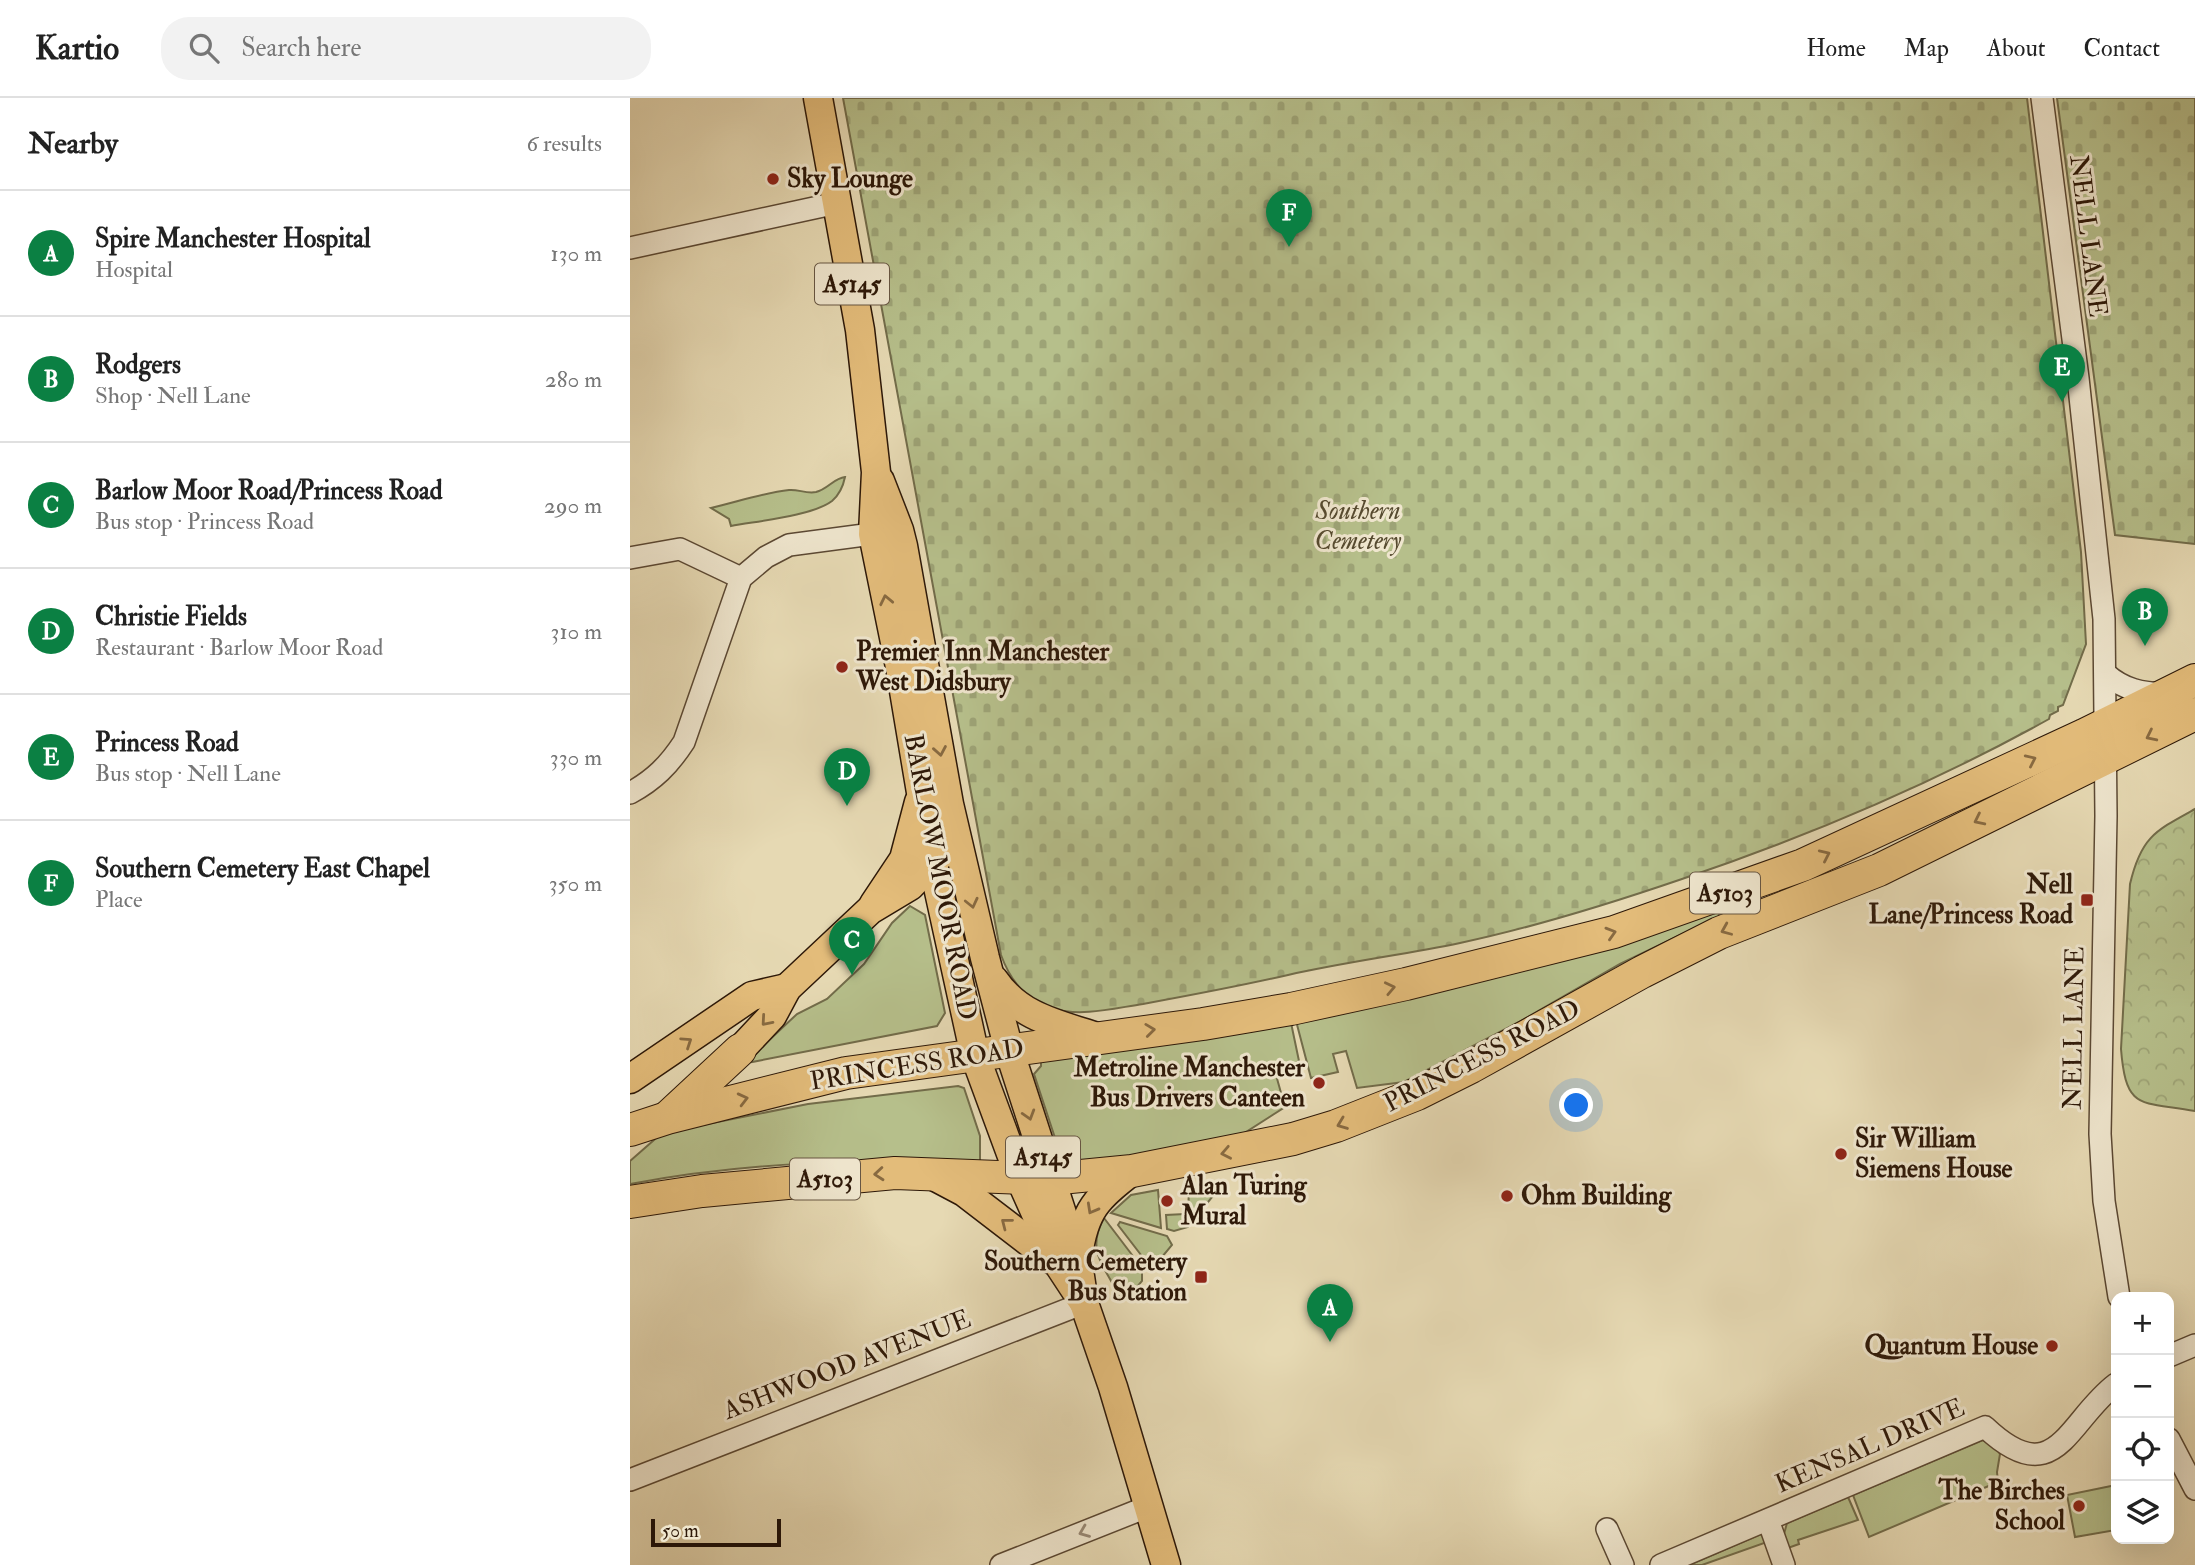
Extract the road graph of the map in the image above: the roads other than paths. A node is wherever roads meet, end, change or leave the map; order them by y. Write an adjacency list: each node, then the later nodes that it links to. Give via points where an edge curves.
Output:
1 (818, 98): 3 (main road, BARLOW MOOR ROAD / A5145)
2 (2042, 98): 8 (street, NELL LANE, via 2096,526)
3 (837, 203): 4 (street); 5 (main road, BARLOW MOOR ROAD / A5145, via 860,330)
4 (630, 248)
5 (886, 532): 7 (street, via 789,545); 15 (main road, BARLOW MOOR ROAD / A5145, one-way to 5, via 900,667); 16 (main road, BARLOW MOOR ROAD / A5145, one-way to 16)
6 (630, 558): 7 (street, via 680,549)
7 (741, 578): 14 (street, via 684,742 655,778)
8 (2106, 674): 10 (street, via 2139,693); 12 (street, NELL LANE)
9 (2195, 680): 10 (highway, PRINCESS ROAD / A5103)
10 (2166, 694): 12 (highway, PRINCESS ROAD / A5103)
11 (2195, 714): 13 (highway, PRINCESS ROAD / A5103, one-way to 13)
12 (2105, 725): 13 (street, NELL LANE); 21 (highway, PRINCESS ROAD / A5103, one-way to 12, via 1324,1002 1614,932 1803,865)
13 (2107, 758): 29 (highway, PRINCESS ROAD / A5103, one-way to 29, via 1879,870 1719,933 1417,1094 1293,1139); 34 (street, NELL LANE, via 2100,1134 2104,1201)
14 (630, 793)
15 (922, 793): 17 (main road, BARLOW MOOR ROAD / A5145); 18 (main road, A5145, via 904,859)
16 (956, 837): 17 (main road, A5145); 19 (main road, BARLOW MOOR ROAD / A5145, one-way to 19)
17 (933, 864): 18 (main road, A5145, via 910,886); 24 (main road, BARLOW MOOR ROAD / A5145)
18 (870, 910): 20 (main road, A5145)
19 (985, 958): 21 (main road, A5145, via 995,982 1023,1010); 23 (main road, BARLOW MOOR ROAD / A5145)
20 (787, 988): 22 (main road, A5145, one-way to 22, via 772,1016); 25 (main road, one-way to 20, via 752,996)
21 (1097, 1037): 23 (highway, PRINCESS ROAD / A5103)
22 (740, 1050): 26 (highway, A5103)
23 (1009, 1050): 24 (highway, PRINCESS ROAD / A5103); 31 (main road, BARLOW MOOR ROAD / A5145, one-way to 31)
24 (975, 1056): 26 (highway, PRINCESS ROAD / A5103, one-way to 24, via 846,1073); 31 (main road, BARLOW MOOR ROAD / A5145)
25 (630, 1079)
26 (667, 1118): 27 (highway, PRINCESS ROAD / A5103); 28 (highway, A5103)
27 (630, 1130)
28 (630, 1151)
29 (1132, 1171): 31 (highway, PRINCESS ROAD / A5103); 33 (main road, A5145, one-way to 33, via 1098,1198)
30 (929, 1174): 31 (highway, PRINCESS ROAD / A5103); 32 (highway, PRINCESS ROAD / A5103, one-way to 32, via 793,1182); 33 (main road, A5145, one-way to 30, via 964,1192)
31 (1035, 1178): 33 (main road, BARLOW MOOR ROAD / A5145)
32 (630, 1202)
33 (1068, 1264): 35 (main road, BARLOW MOOR ROAD / A5145)
34 (2118, 1292)
35 (1084, 1303): 40 (street, ASHWOOD AVENUE); 42 (main road, BARLOW MOOR ROAD / A5145)
36 (2195, 1345): 37 (street)
37 (2171, 1355)
38 (2111, 1388): 43 (street, KENSAL DRIVE, via 2067,1439 2052,1449 2031,1454 2014,1450 1984,1427)
39 (2174, 1449): 41 (street)
40 (630, 1480)
41 (2195, 1489)
42 (1147, 1507): 45 (street, one-way to 45); 46 (main road, BARLOW MOOR ROAD / A5145)
43 (1768, 1520): 48 (street, KENSAL DRIVE); 49 (street)
44 (1607, 1529): 47 (street)
45 (1001, 1565)
46 (1166, 1565)
47 (1623, 1565)
48 (1661, 1565)
49 (1784, 1565)

